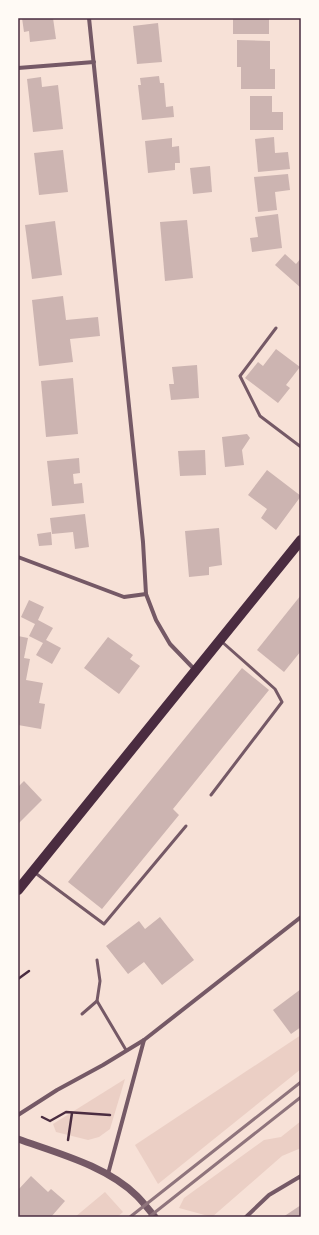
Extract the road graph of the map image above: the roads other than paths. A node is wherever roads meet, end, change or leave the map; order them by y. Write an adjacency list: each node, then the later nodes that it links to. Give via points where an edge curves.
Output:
1 (89, 18): 2 (street)
2 (94, 62): 3 (street); 8 (street, via 143,542)
3 (18, 68)
4 (276, 328): 5 (lane, via 240,376 260,416)
5 (301, 447)
6 (301, 540): 9 (main road)
7 (18, 557): 8 (street, via 124,597)
8 (146, 594): 10 (street, via 156,620 170,644)
9 (220, 640): 10 (main road); 11 (lane, via 275,689 282,702)
10 (195, 670): 13 (main road)
11 (211, 795)
12 (186, 826): 13 (lane, via 104,924)
13 (33, 871): 14 (main road)
14 (18, 890)
15 (301, 917): 19 (street)
16 (97, 960): 17 (lane, via 100,981)
17 (97, 1001): 18 (lane); 20 (lane)
18 (82, 1014)
19 (144, 1040): 20 (street); 23 (street)
20 (126, 1050): 21 (street)
21 (18, 1115)
22 (18, 1139): 23 (street)
23 (108, 1174): 25 (street, via 137,1196)
24 (301, 1176): 26 (street, via 268,1195)
25 (155, 1217)
26 (246, 1217)

